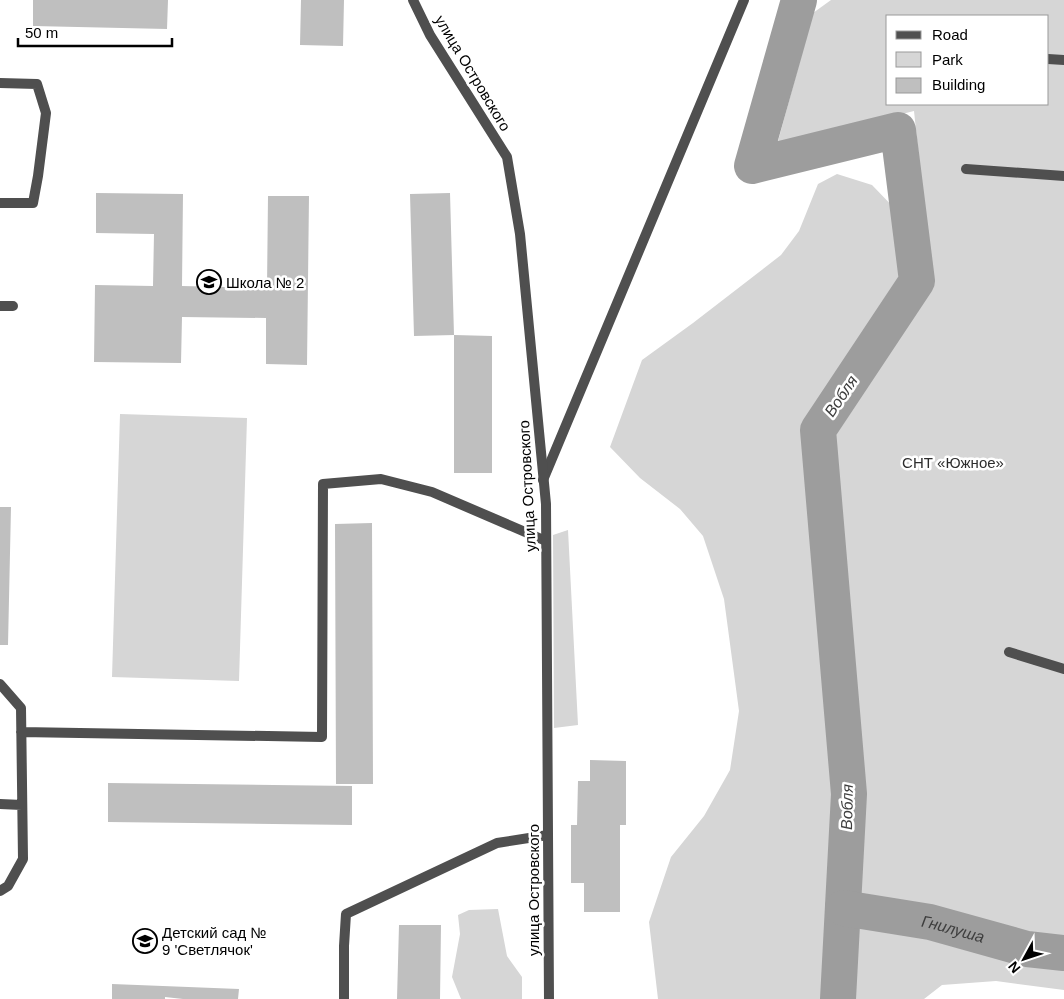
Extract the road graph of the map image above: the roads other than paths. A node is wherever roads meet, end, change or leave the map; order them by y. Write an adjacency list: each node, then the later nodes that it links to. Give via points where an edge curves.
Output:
1 (413, 0): 11 (street, улица Островского, via 430,34 507,157 520,234)
2 (744, 0): 11 (street)
3 (1049, 59): 4 (street)
4 (1064, 60)
5 (0, 83): 8 (street, via 37,84 46,112 33,203)
6 (966, 169): 7 (street)
7 (1064, 176)
8 (0, 203)
9 (0, 306): 10 (street)
10 (13, 306)
11 (543, 480): 12 (street, улица Островского)
12 (546, 541): 16 (street, via 432,492 381,479 323,484 322,737); 19 (street, улица Островского)
13 (1009, 652): 14 (street)
14 (1064, 669)
15 (0, 684): 16 (street, via 21,708)
16 (21, 732): 18 (street)
17 (0, 804): 18 (street)
18 (22, 805): 20 (street, via 23,859 8,886)
19 (548, 836): 21 (street, via 497,843 346,914); 22 (street, улица Островского)
20 (0, 891)
21 (344, 999)
22 (549, 999)

